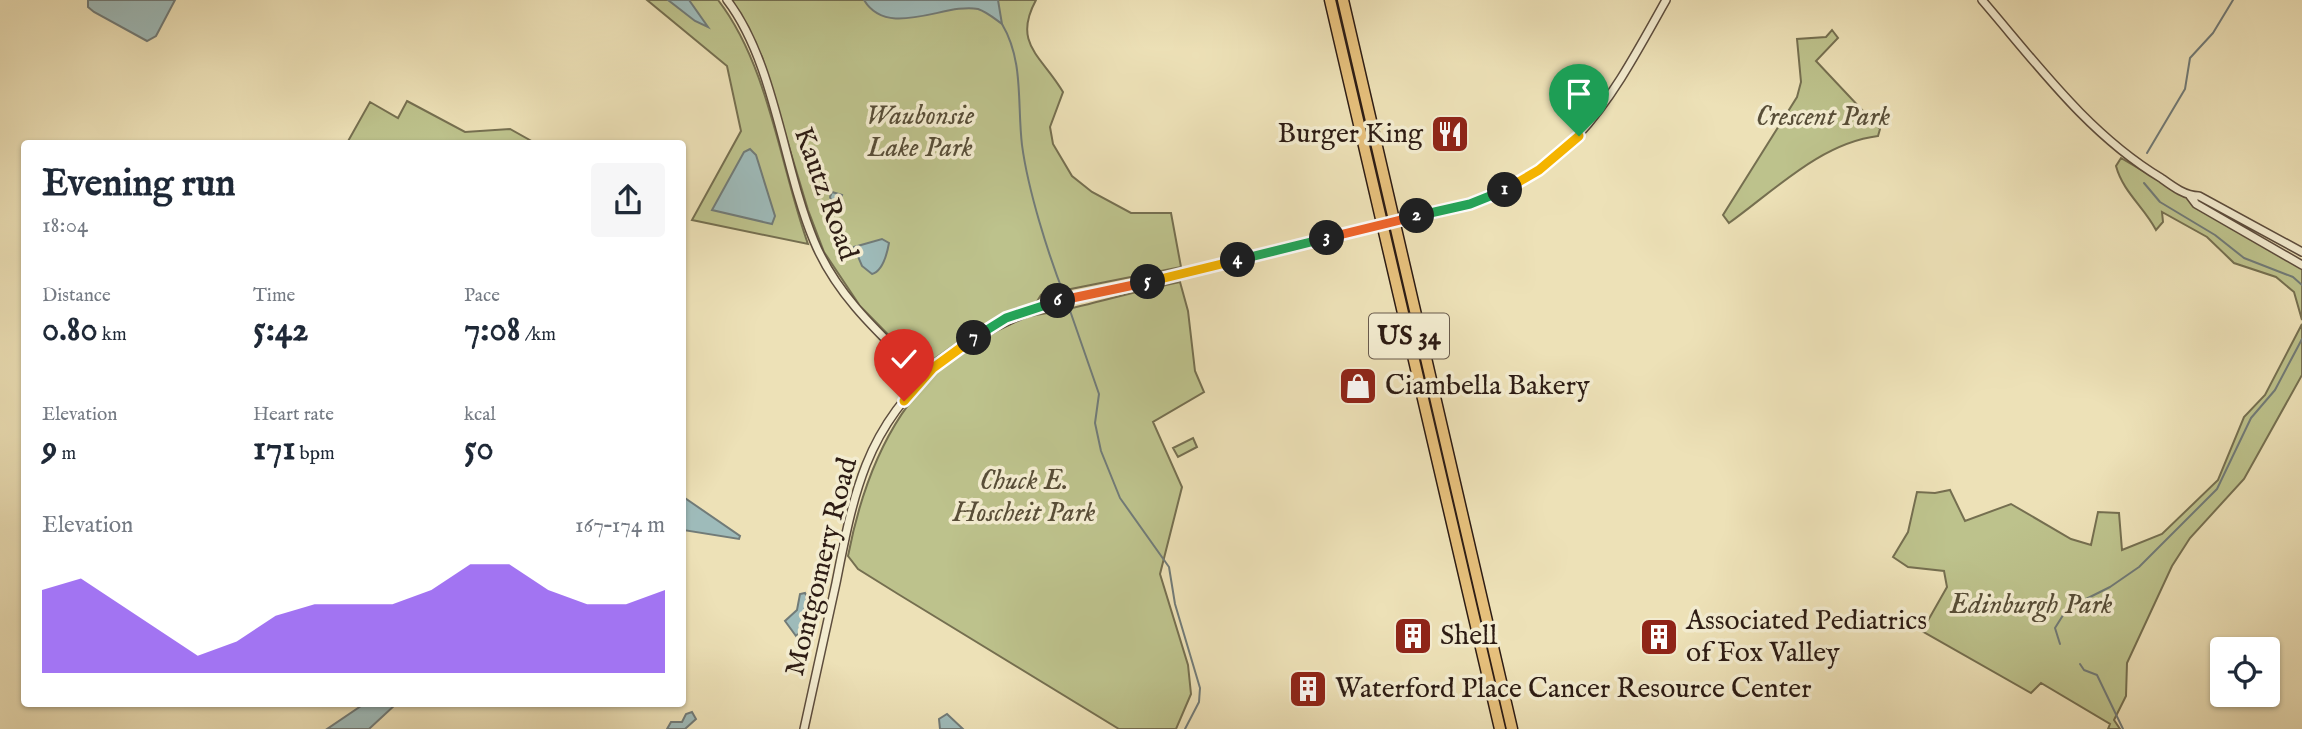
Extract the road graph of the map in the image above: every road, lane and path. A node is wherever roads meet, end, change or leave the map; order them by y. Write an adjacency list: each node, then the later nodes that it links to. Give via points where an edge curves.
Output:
1 (727, 0): 11 (street, Kautz Road, via 757,56 821,256 854,306)
2 (1330, 0): 8 (main road, US 34)
3 (1343, 0): 7 (main road, US 34)
4 (1666, 0): 7 (street, Montgomery Road, via 1611,97 1557,156 1483,200)
5 (1982, 0): 6 (street, via 2094,128 2141,166)
6 (2190, 195): 9 (street); 10 (street, via 2196,204)
7 (1395, 222): 8 (street, Montgomery Road); 13 (main road, US 34)
8 (1383, 225): 11 (street, Montgomery Road, via 1076,297 1006,318); 12 (main road, US 34)
9 (2302, 252)
10 (2302, 265)
11 (924, 377): 14 (street, Montgomery Road, via 873,449 858,488)
12 (1435, 447): 13 (main road); 15 (main road, US 34)
13 (1448, 448): 16 (main road, US 34)
14 (804, 729)
15 (1500, 729)
16 (1512, 729)

